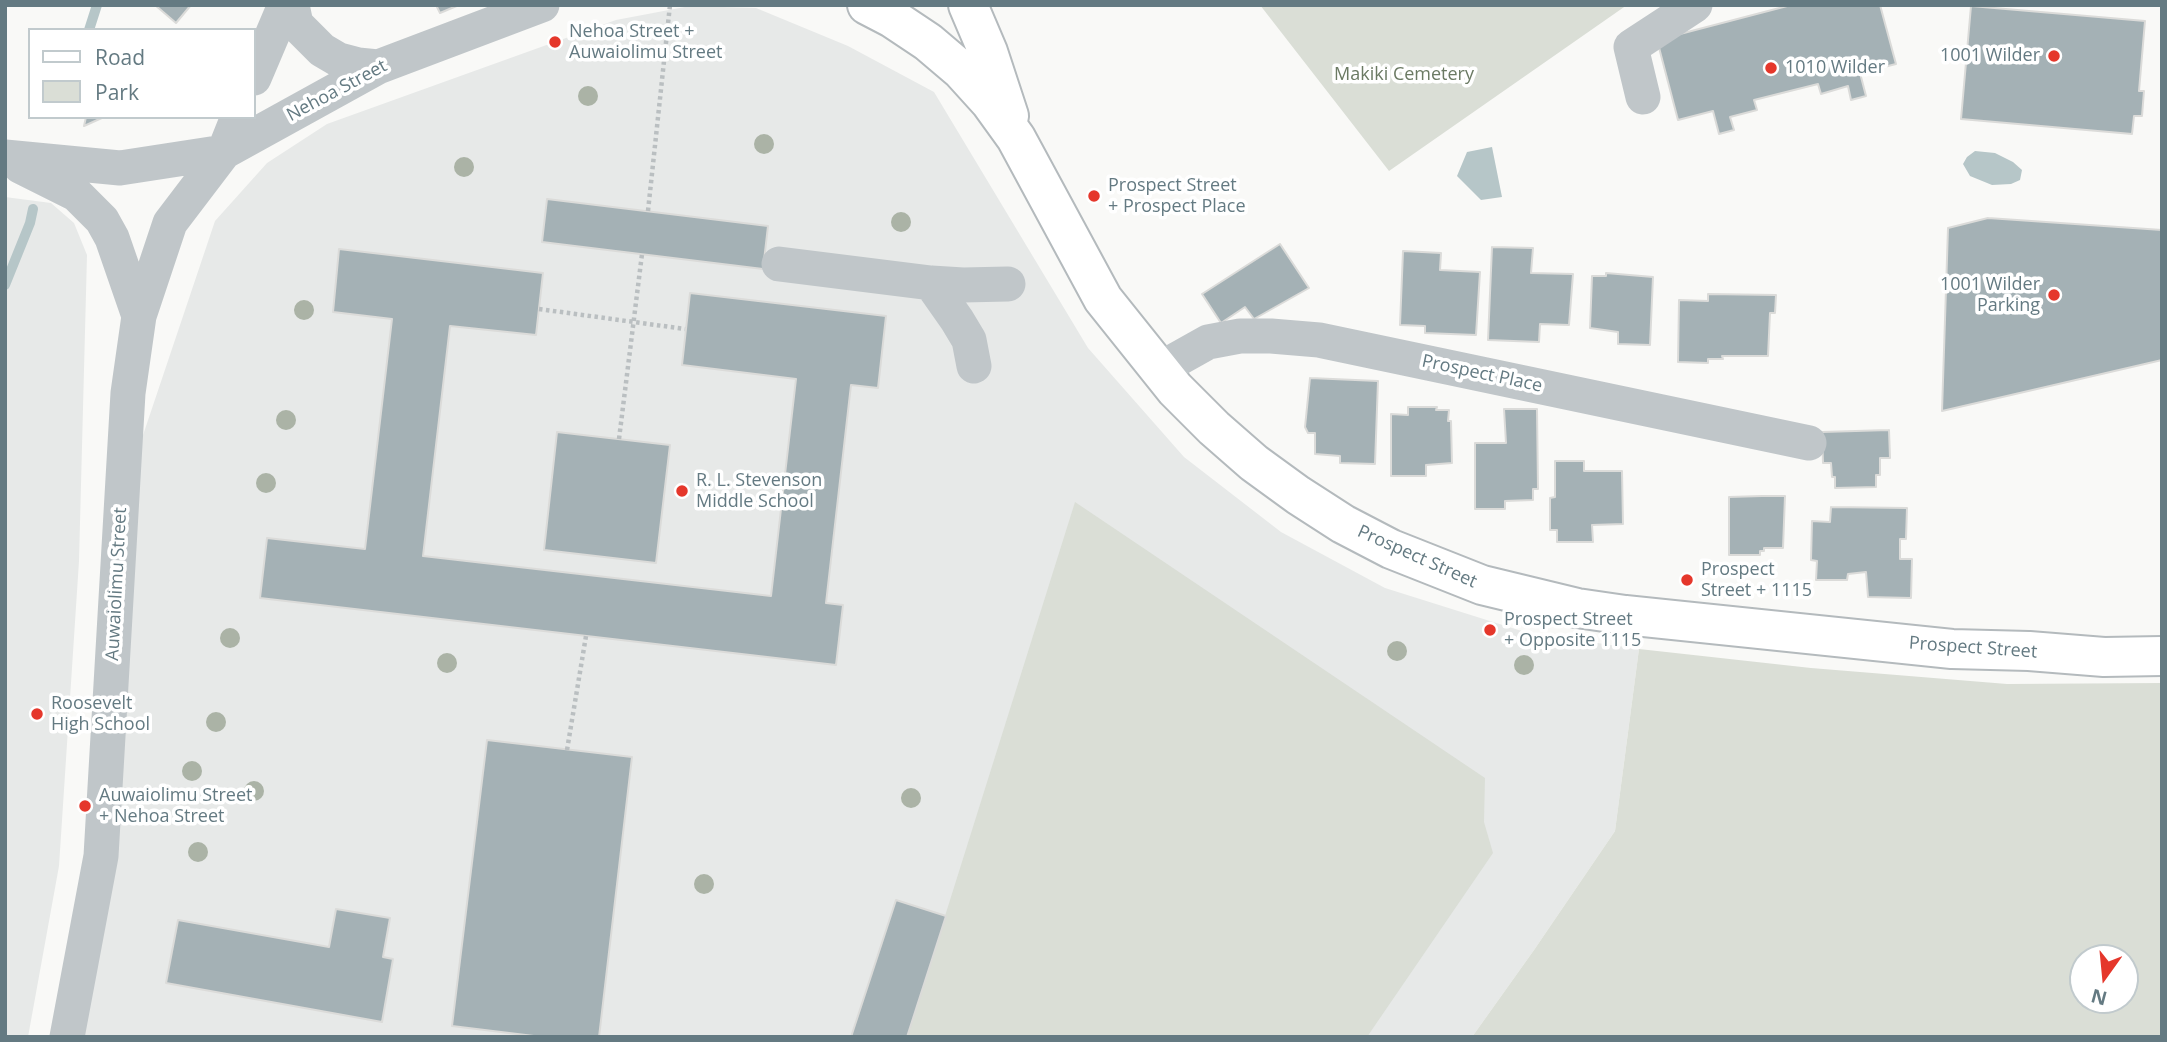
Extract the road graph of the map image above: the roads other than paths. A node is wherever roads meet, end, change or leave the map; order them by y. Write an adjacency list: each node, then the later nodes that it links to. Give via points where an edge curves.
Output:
1 (285, 5): 8 (street)
2 (292, 5): 7 (street, via 296,24 322,50 339,60)
3 (542, 5): 7 (street, Nehoa Street)
4 (867, 5): 11 (main road, Prospect Street, via 928,42 961,70)
5 (968, 5): 11 (main road)
6 (1695, 5): 9 (street, via 1631,47)
7 (378, 67): 12 (street, Nehoa Street)
8 (256, 73)
9 (1643, 97)
10 (237, 119): 12 (street)
11 (1016, 138): 19 (main road, Prospect Street, via 1103,299)
12 (224, 152): 13 (street, Nehoa Street, via 120,168); 17 (street, Auwaiolimu Street, via 170,223)
13 (5, 158): 17 (street, via 76,194 102,220)
14 (779, 264): 15 (street)
15 (931, 283): 16 (street); 18 (street, via 969,340)
16 (1008, 284)
17 (139, 316): 22 (street, Auwaiolimu Street, via 128,393 101,856)
18 (974, 366)
19 (1158, 370): 20 (street, Prospect Place, via 1208,342 1229,338 1319,340); 21 (main road, Prospect Street, via 1213,428 1298,495 1391,549 1482,585 1625,615 1952,649)
20 (1809, 443)
21 (2162, 656)
22 (67, 1037)

